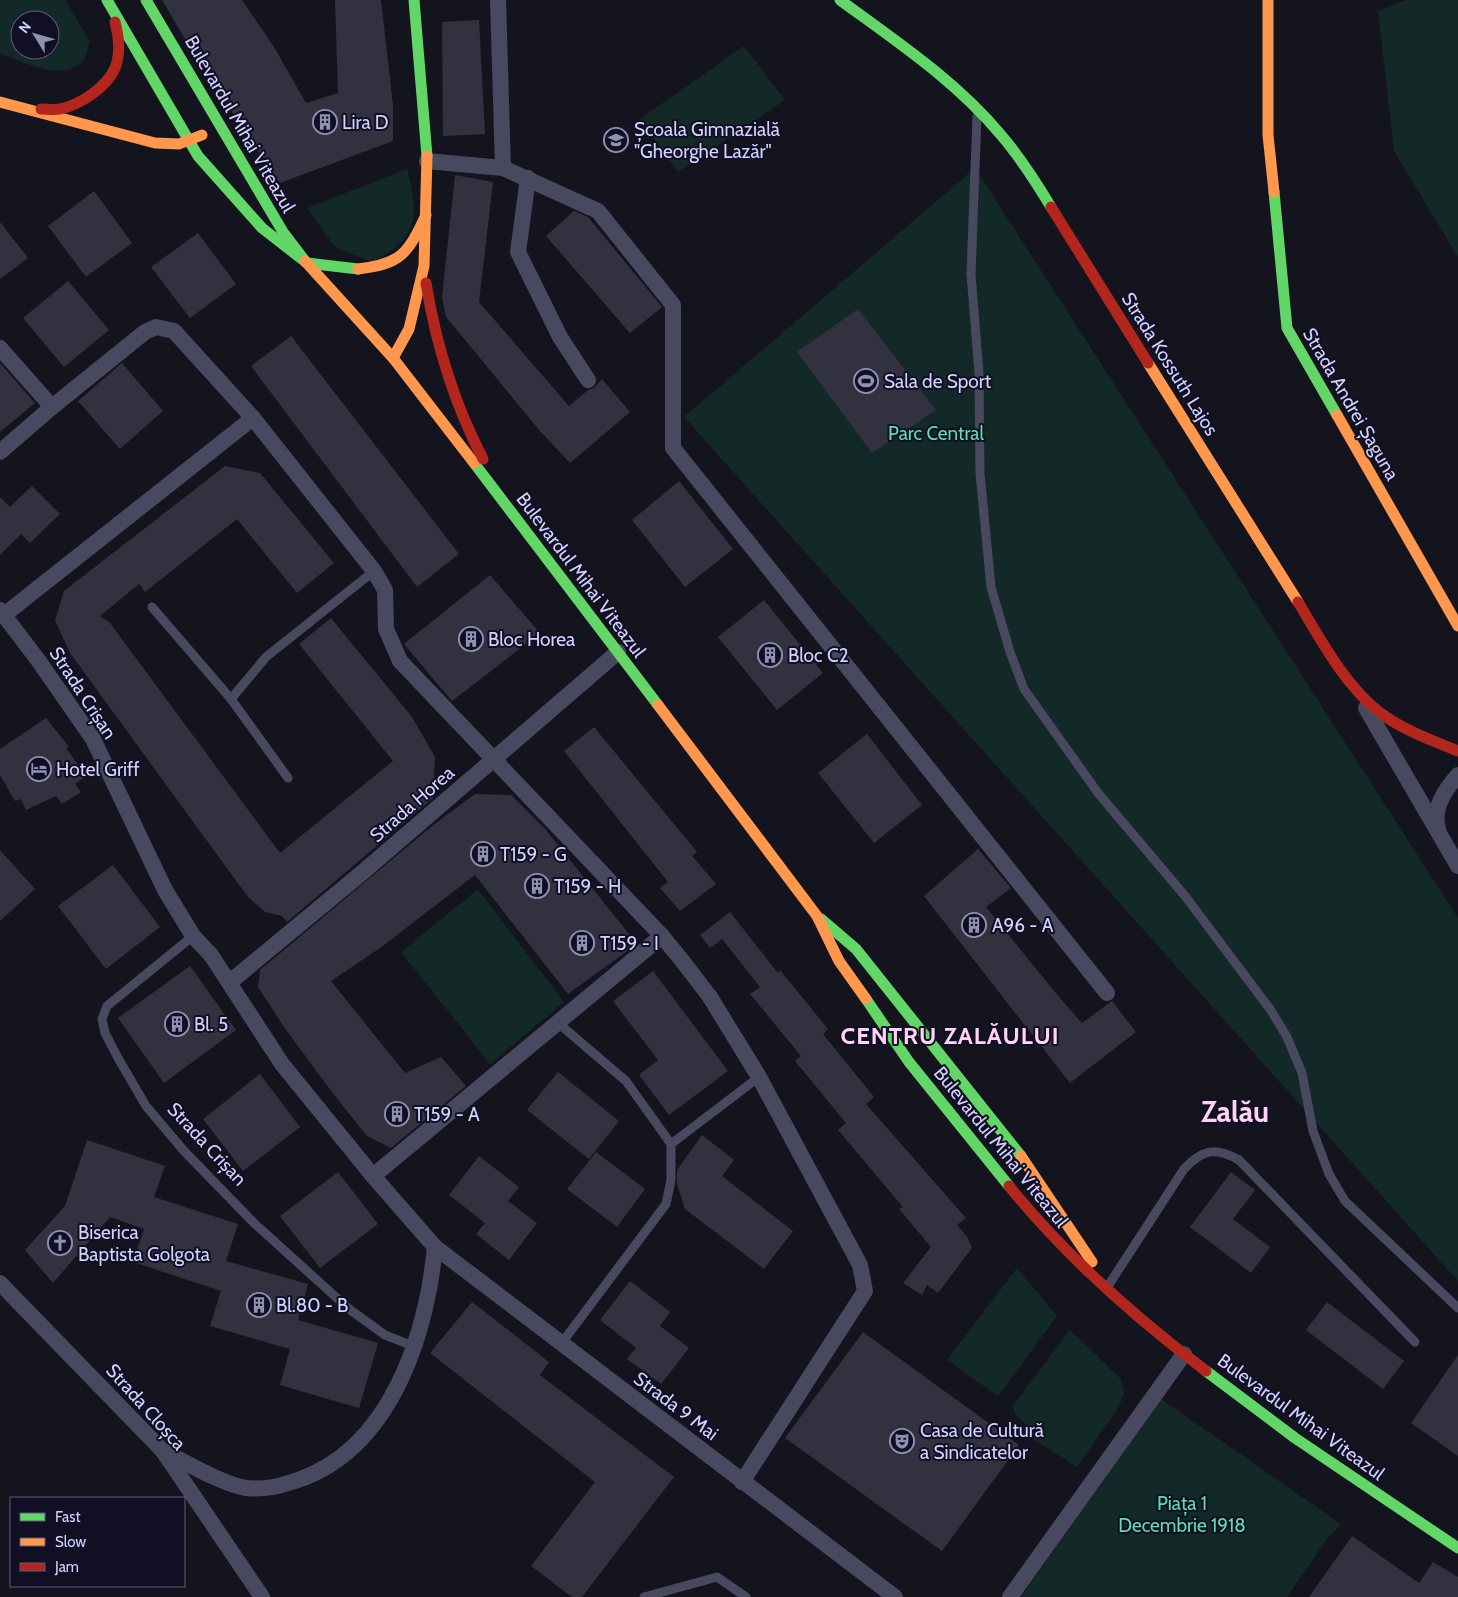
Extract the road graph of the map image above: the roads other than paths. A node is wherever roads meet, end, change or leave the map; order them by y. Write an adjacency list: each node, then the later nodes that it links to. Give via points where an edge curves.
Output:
1 (146, 0): 10 (main road, Bulevardul Mihai Viteazul)
2 (414, 0): 12 (main road)
3 (498, 0): 13 (street)
4 (840, 0): 8 (main road, Strada Kossuth Lajos, via 927,65)
5 (1268, 0): 28 (main road, Strada Andrei Șaguna, via 1268,135 1287,328)
6 (109, 2): 9 (main road, via 118,35 115,69 95,90 77,102 60,109); 11 (main road, Bulevardul Mihai Viteazul)
7 (0, 102): 9 (main road)
8 (977, 108): 30 (main road, Strada Kossuth Lajos, via 1002,135 1047,200); 50 (lane, via 972,274 979,373 980,473 991,587 1024,689 1098,794 1185,896 1270,1009 1287,1037 1302,1073 1313,1132 1328,1174 1345,1201)
9 (31, 110): 11 (main road, via 155,143 176,145)
10 (219, 125): 11 (main road); 16 (main road, Bulevardul Mihai Viteazul, via 283,232)
11 (189, 142): 16 (main road, Bulevardul Mihai Viteazul, via 262,228)
12 (427, 161): 13 (street); 15 (main road)
13 (503, 168): 14 (street)
14 (528, 178): 20 (street, via 518,252 556,330); 42 (street, via 598,211 673,305 673,448)
15 (426, 214): 16 (main road, via 412,245 396,260 357,269); 17 (main road)
16 (307, 263): 19 (main road, Bulevardul Mihai Viteazul)
17 (424, 266): 19 (main road, via 409,329); 24 (main road, via 434,335 443,364 476,444)
18 (0, 348): 21 (street)
19 (393, 358): 24 (main road, Bulevardul Mihai Viteazul)
20 (588, 380)
21 (52, 407): 22 (street, via 145,332 156,327 174,331); 23 (street)
22 (253, 418): 25 (street); 27 (street)
23 (0, 452)
24 (510, 510): 29 (main road, Bulevardul Mihai Viteazul)
25 (374, 571): 31 (lane, via 266,657); 33 (street, via 385,590 386,629 400,661)
26 (152, 607): 31 (lane)
27 (2, 612): 39 (street, Strada Crișan, via 92,739 165,890)
28 (1458, 626)
29 (618, 652): 33 (street, Strada Horea); 38 (main road, Bulevardul Mihai Viteazul)
30 (1346, 676): 32 (main road, Strada Kossuth Lajos, via 1368,702 1390,720 1412,733); 36 (street)
31 (231, 699): 35 (lane)
32 (1458, 751)
33 (494, 760): 40 (street); 41 (street, Strada Horea)
34 (1458, 775): 36 (street, via 1436,810)
35 (288, 778)
36 (1439, 834): 37 (street)
37 (1458, 866)
38 (817, 916): 48 (main road, Bulevardul Mihai Viteazul, via 856,949 1009,1139); 48 (main road, Bulevardul Mihai Viteazul, via 828,941 859,991 909,1062 978,1150 1041,1226 1074,1259)
39 (193, 936): 41 (street, Strada Crișan, via 211,954); 53 (lane, Strada Crișan, via 107,1006 102,1019 105,1033 118,1058 146,1106 184,1152 254,1223 349,1309 385,1335)
40 (662, 936): 43 (street); 44 (street, via 710,997)
41 (230, 982): 46 (street, Strada Crișan, via 282,1064)
42 (1107, 993)
43 (558, 1023): 45 (lane, via 626,1081); 46 (street)
44 (759, 1077): 45 (lane); 56 (street, via 860,1265 865,1291)
45 (671, 1144): 52 (lane, via 671,1180 666,1204)
46 (373, 1176): 47 (street, Strada Crișan)
47 (435, 1246): 52 (street, Strada 9 Mai); 53 (street, via 431,1283)
48 (1108, 1286): 51 (lane, via 1184,1169 1196,1156 1211,1151 1227,1153 1239,1160); 54 (main road, Bulevardul Mihai Viteazul)
49 (2, 1288): 55 (street, Strada Cloșca)
50 (1458, 1308)
51 (1416, 1342)
52 (561, 1344): 56 (street, Strada 9 Mai)
53 (413, 1346): 55 (street, via 391,1402 353,1447 320,1472 272,1489 245,1488)
54 (1184, 1354): 57 (main road, Bulevardul Mihai Viteazul, via 1295,1438); 62 (street)
55 (163, 1451): 58 (street, Strada Cloșca)
56 (742, 1482): 61 (street, Strada 9 Mai)
57 (1458, 1548)
58 (262, 1597)
59 (644, 1597): 60 (lane, via 717,1577)
60 (746, 1597)
61 (895, 1597)
62 (1010, 1597)

